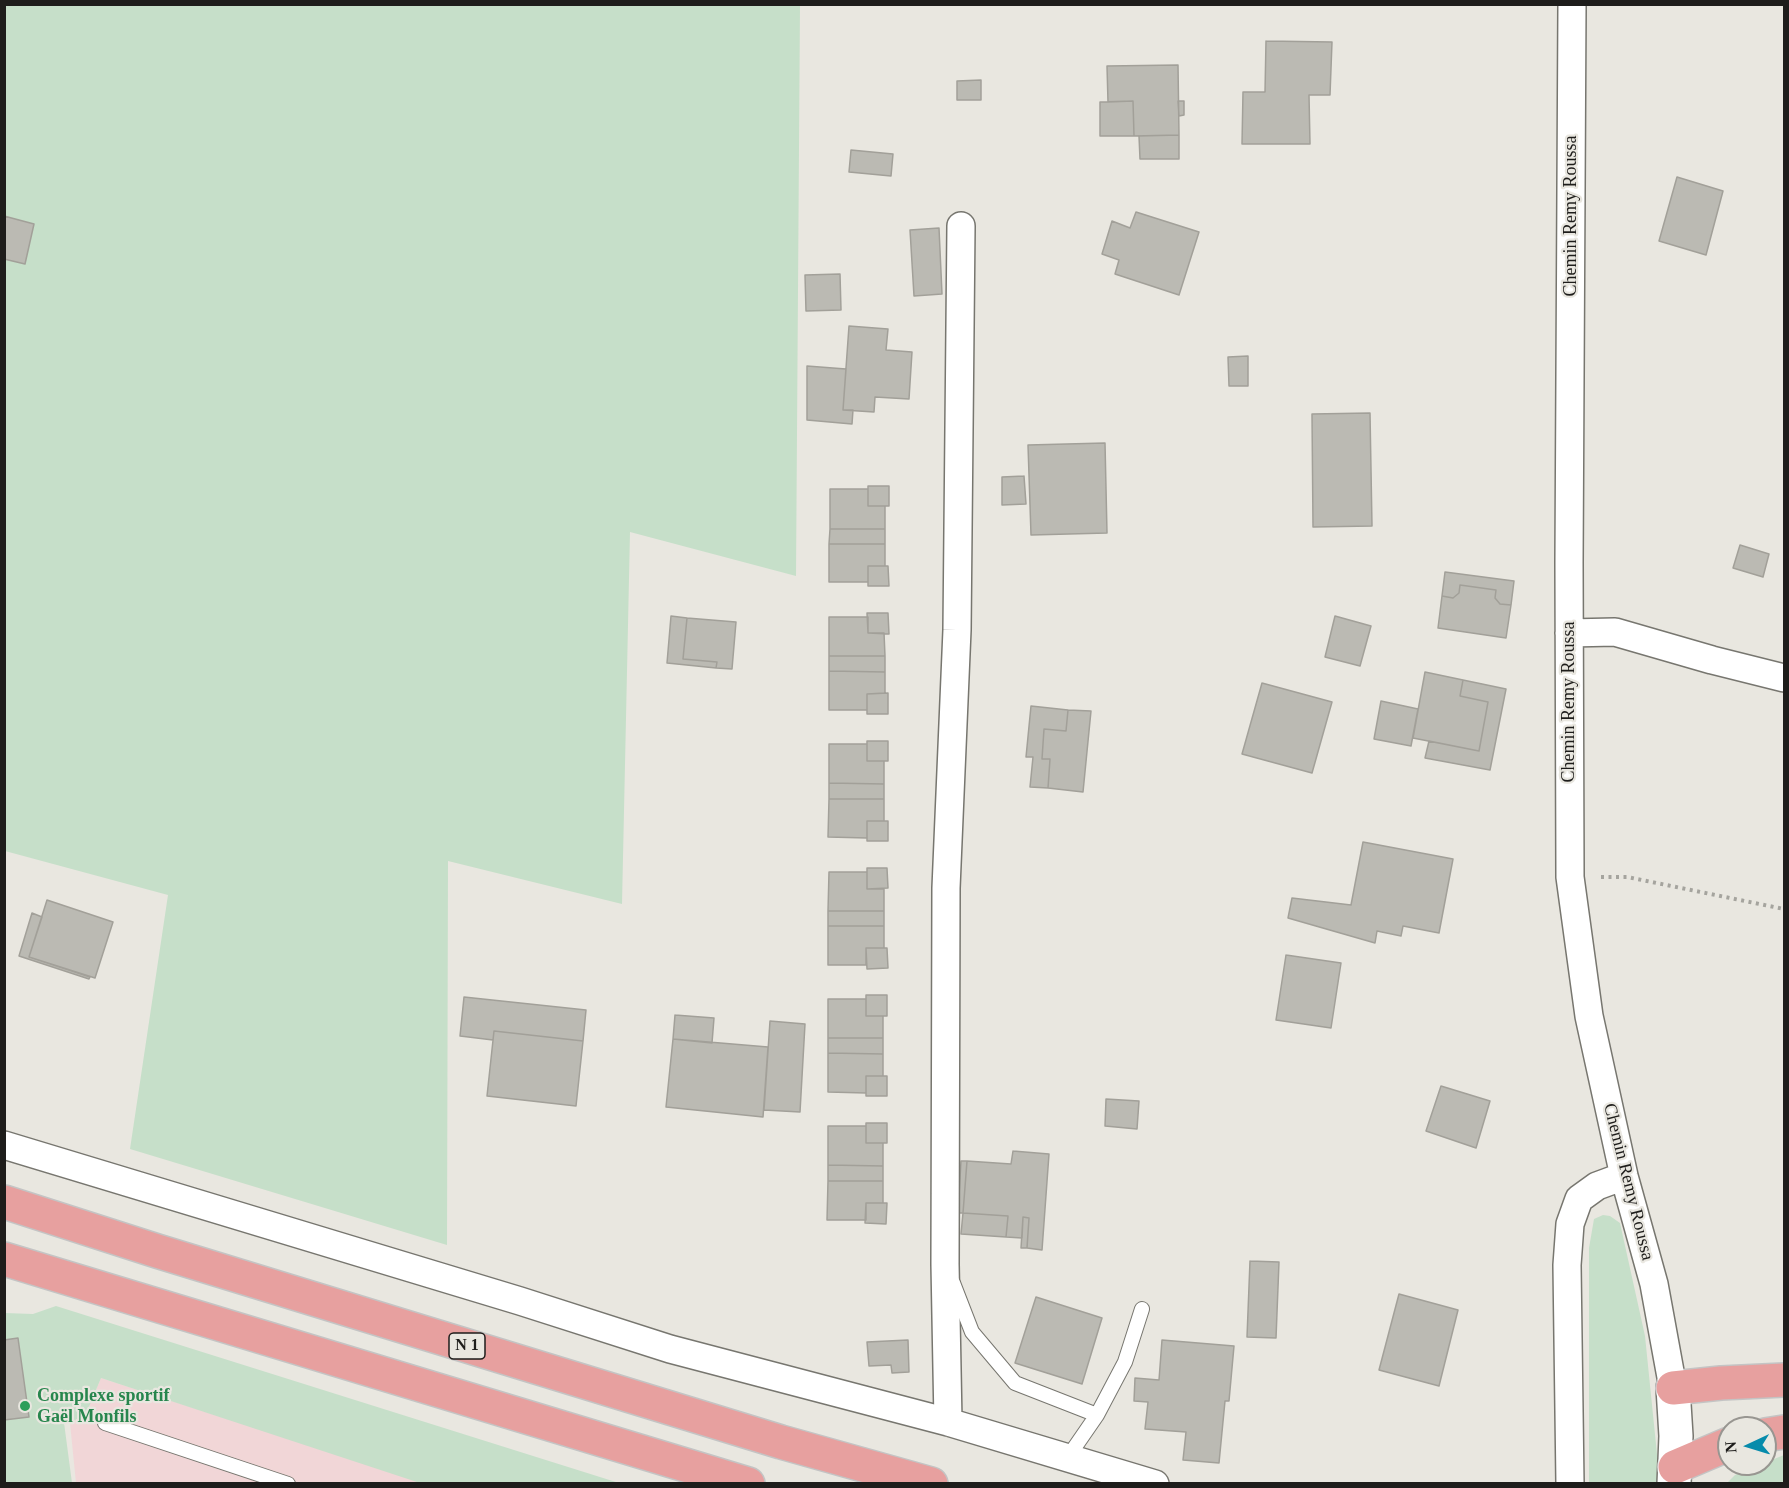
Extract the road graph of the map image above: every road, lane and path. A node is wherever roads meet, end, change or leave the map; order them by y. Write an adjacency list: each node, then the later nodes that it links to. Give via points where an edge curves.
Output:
1 (1572, 4): 3 (street, Chemin Remy Roussa)
2 (961, 226): 13 (street, via 957,630 946,888)
3 (1569, 633): 4 (street, via 1615,632); 5 (street, Chemin Remy Roussa)
4 (1785, 678)
5 (1570, 877): 6 (path, via 1627,878); 8 (street, Chemin Remy Roussa, via 1589,1016)
6 (1785, 909)
7 (4, 1145): 18 (street, via 670,1348)
8 (1624, 1176): 16 (street, Chemin Remy Roussa, via 1654,1284); 27 (street, via 1597,1186 1579,1199 1570,1224)
9 (4, 1187): 11 (highway)
10 (4, 1202): 11 (highway, N 1)
11 (157, 1251): 25 (highway, N 1, via 781,1442)
12 (4, 1260): 24 (highway)
13 (945, 1264): 17 (lane, via 972,1332 1015,1383); 18 (street)
14 (1142, 1309): 17 (lane, via 1125,1362)
15 (1785, 1380): 16 (highway)
16 (1673, 1388): 22 (main road)
17 (1097, 1415): 21 (lane)
18 (948, 1422): 21 (street)
19 (105, 1423): 23 (lane)
20 (1717, 1451): 22 (highway)
21 (1068, 1458): 26 (street)
22 (1675, 1475)
23 (288, 1484)
24 (748, 1484)
25 (931, 1484)
26 (1155, 1484)
27 (1570, 1484)

